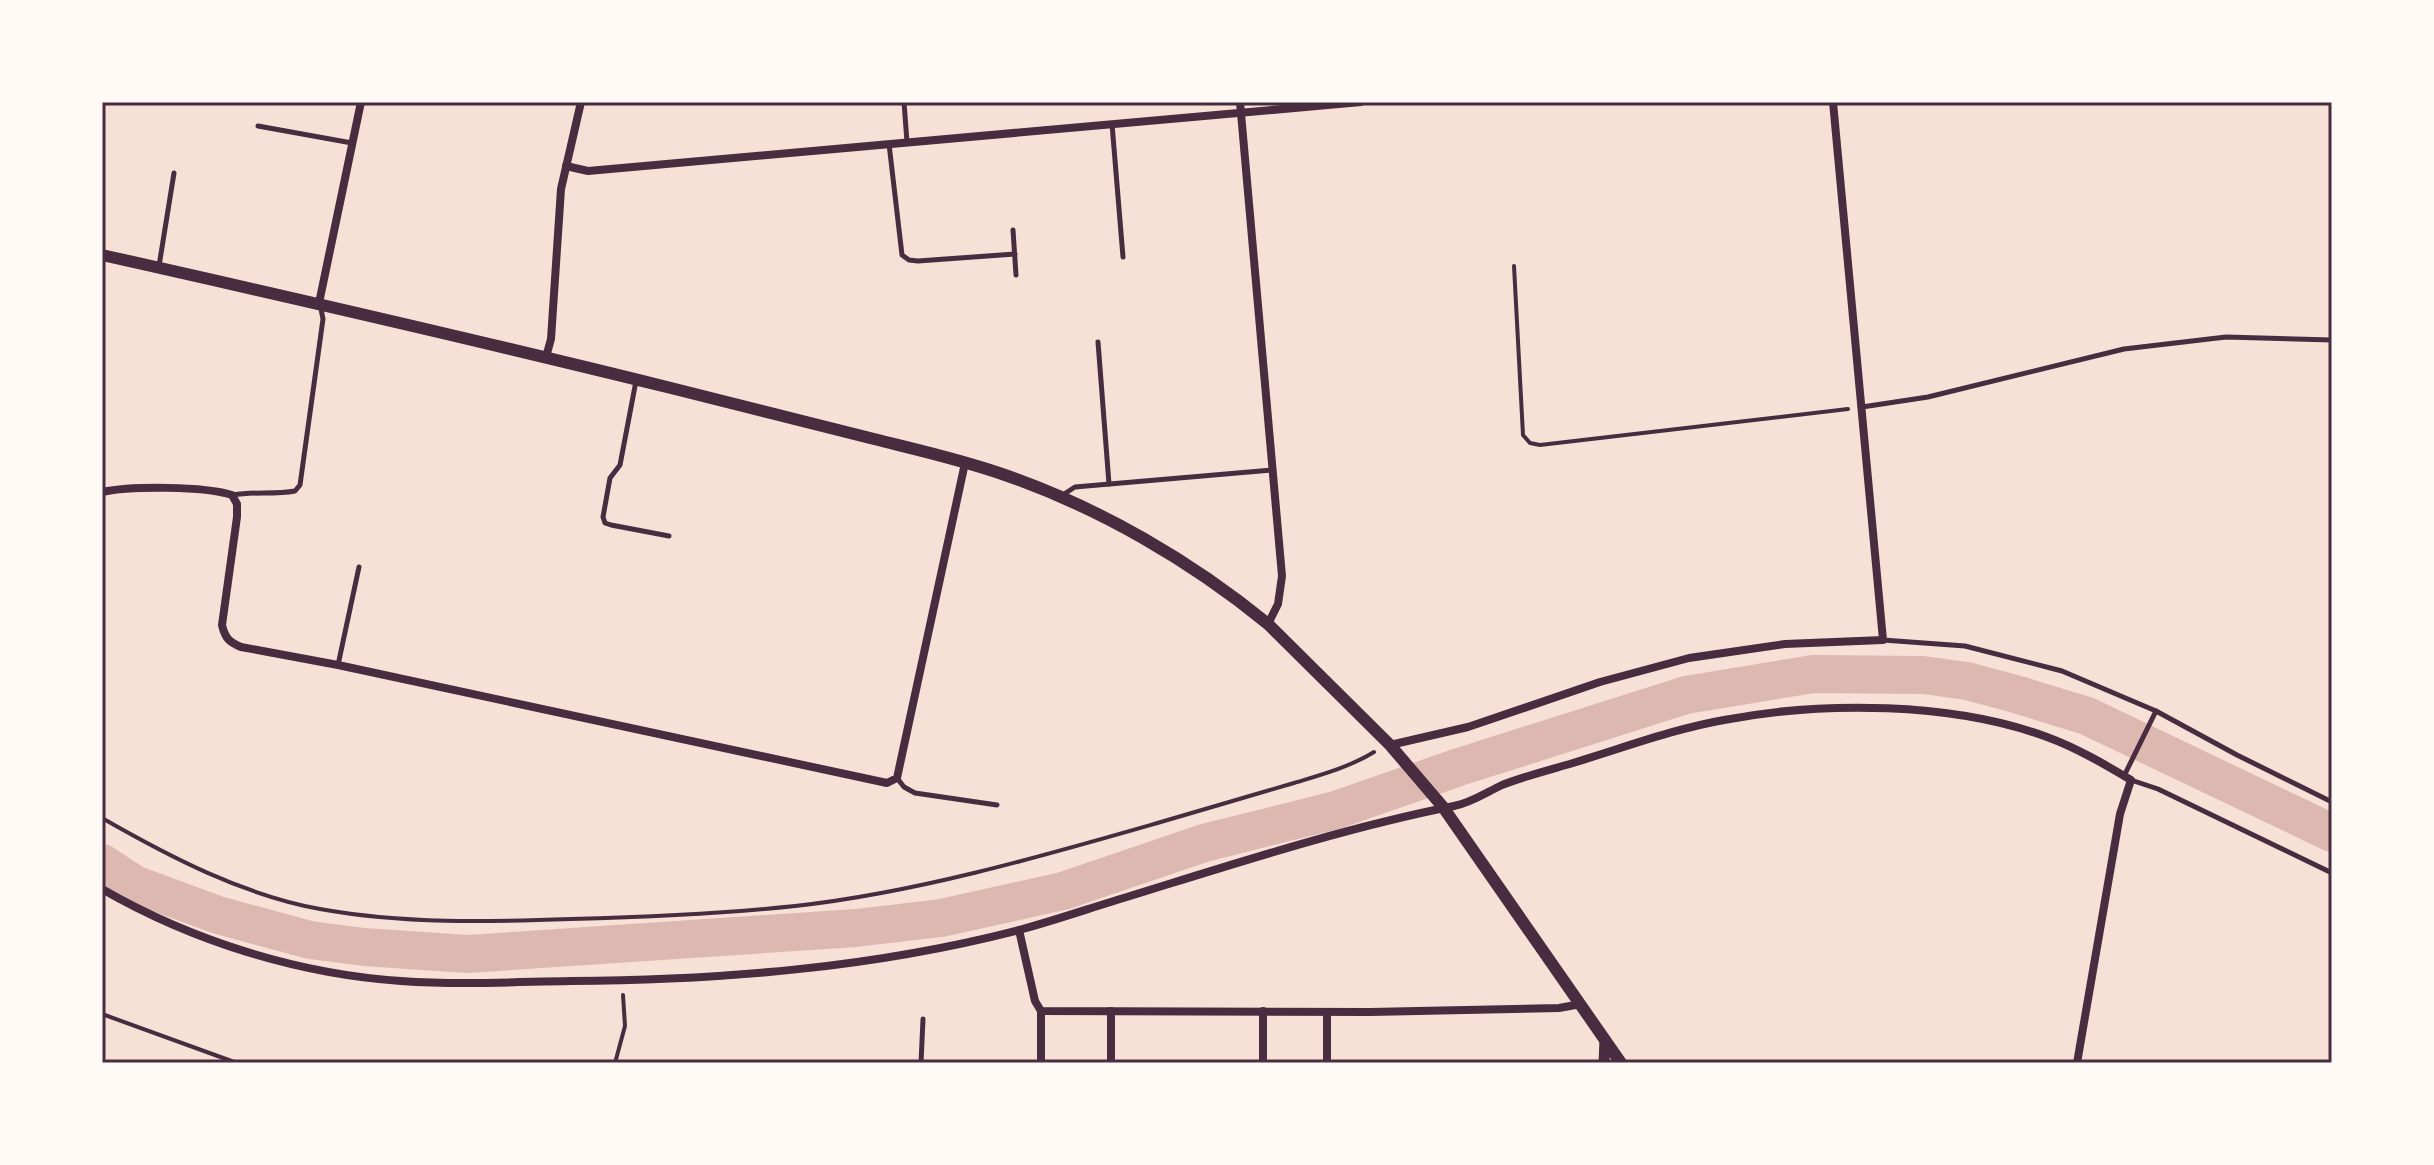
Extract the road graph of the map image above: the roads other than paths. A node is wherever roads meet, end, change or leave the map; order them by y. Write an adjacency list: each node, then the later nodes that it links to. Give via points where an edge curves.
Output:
1 (361, 102): 11 (street)
2 (581, 102): 13 (street)
3 (904, 102): 10 (lane)
4 (1240, 102): 7 (street)
5 (1361, 102): 7 (street)
6 (1833, 102): 26 (street)
7 (1242, 114): 8 (street); 28 (street)
8 (1112, 123): 10 (street); 18 (lane)
9 (258, 126): 11 (lane)
10 (907, 142): 12 (street)
11 (352, 143): 21 (street)
12 (889, 143): 13 (street, via 588,171); 16 (lane, via 902,255 918,261)
13 (566, 166): 24 (street)
14 (174, 173): 19 (lane)
15 (1013, 230): 16 (lane)
16 (1015, 254): 20 (lane)
17 (102, 255): 19 (main road)
18 (1123, 257)
19 (158, 267): 21 (main road)
20 (1016, 275)
21 (319, 303): 24 (main road); 31 (lane, via 323,319 300,485 288,493)
22 (2332, 340): 26 (lane, via 2226,337 2124,349 1928,397)
23 (1098, 342): 29 (lane)
24 (546, 357): 25 (main road)
25 (636, 380): 27 (main road); 33 (lane, via 620,465 610,478 603,517 611,525)
26 (1862, 407): 36 (street)
27 (965, 463): 32 (main road); 40 (street)
28 (1273, 470): 29 (lane); 35 (street, via 1282,576)
29 (1109, 484): 32 (lane, via 1075,487)
30 (102, 492): 31 (street, via 150,489)
31 (232, 495): 37 (street, via 237,517 222,625 225,636 241,647)
32 (1060, 496): 35 (main road, via 1159,548)
33 (669, 536)
34 (359, 567): 37 (lane)
35 (1268, 624): 39 (main road)
36 (1883, 640): 38 (lane, via 1965,646 2025,660); 39 (street, via 1785,644 1689,658)
37 (338, 665): 40 (street, via 887,783)
38 (2156, 711): 41 (lane); 42 (lane)
39 (1388, 748): 43 (main road)
40 (897, 778): 44 (lane, via 915,793)
41 (2128, 778): 43 (street, via 2055,740 1981,719 1904,709 1803,710 1720,720 1508,783 1459,806); 45 (lane); 62 (street)
42 (2332, 802)
43 (1439, 803): 47 (street); 48 (main road)
44 (997, 805)
45 (2332, 873)
46 (102, 889): 47 (street, via 242,951 311,968 435,983 622,982 761,974 841,965)
47 (1019, 930): 49 (street)
48 (1581, 1004): 52 (street); 54 (main road)
49 (1041, 1011): 50 (street); 56 (street)
50 (1111, 1011): 51 (street); 57 (street)
51 (1263, 1011): 52 (street); 58 (street)
52 (1327, 1012): 59 (street)
53 (923, 1019): 55 (lane)
54 (1605, 1040): 60 (street); 61 (main road)
55 (921, 1063)
56 (1041, 1063)
57 (1111, 1063)
58 (1263, 1063)
59 (1327, 1063)
60 (1604, 1063)
61 (1621, 1063)
62 (2077, 1063)

